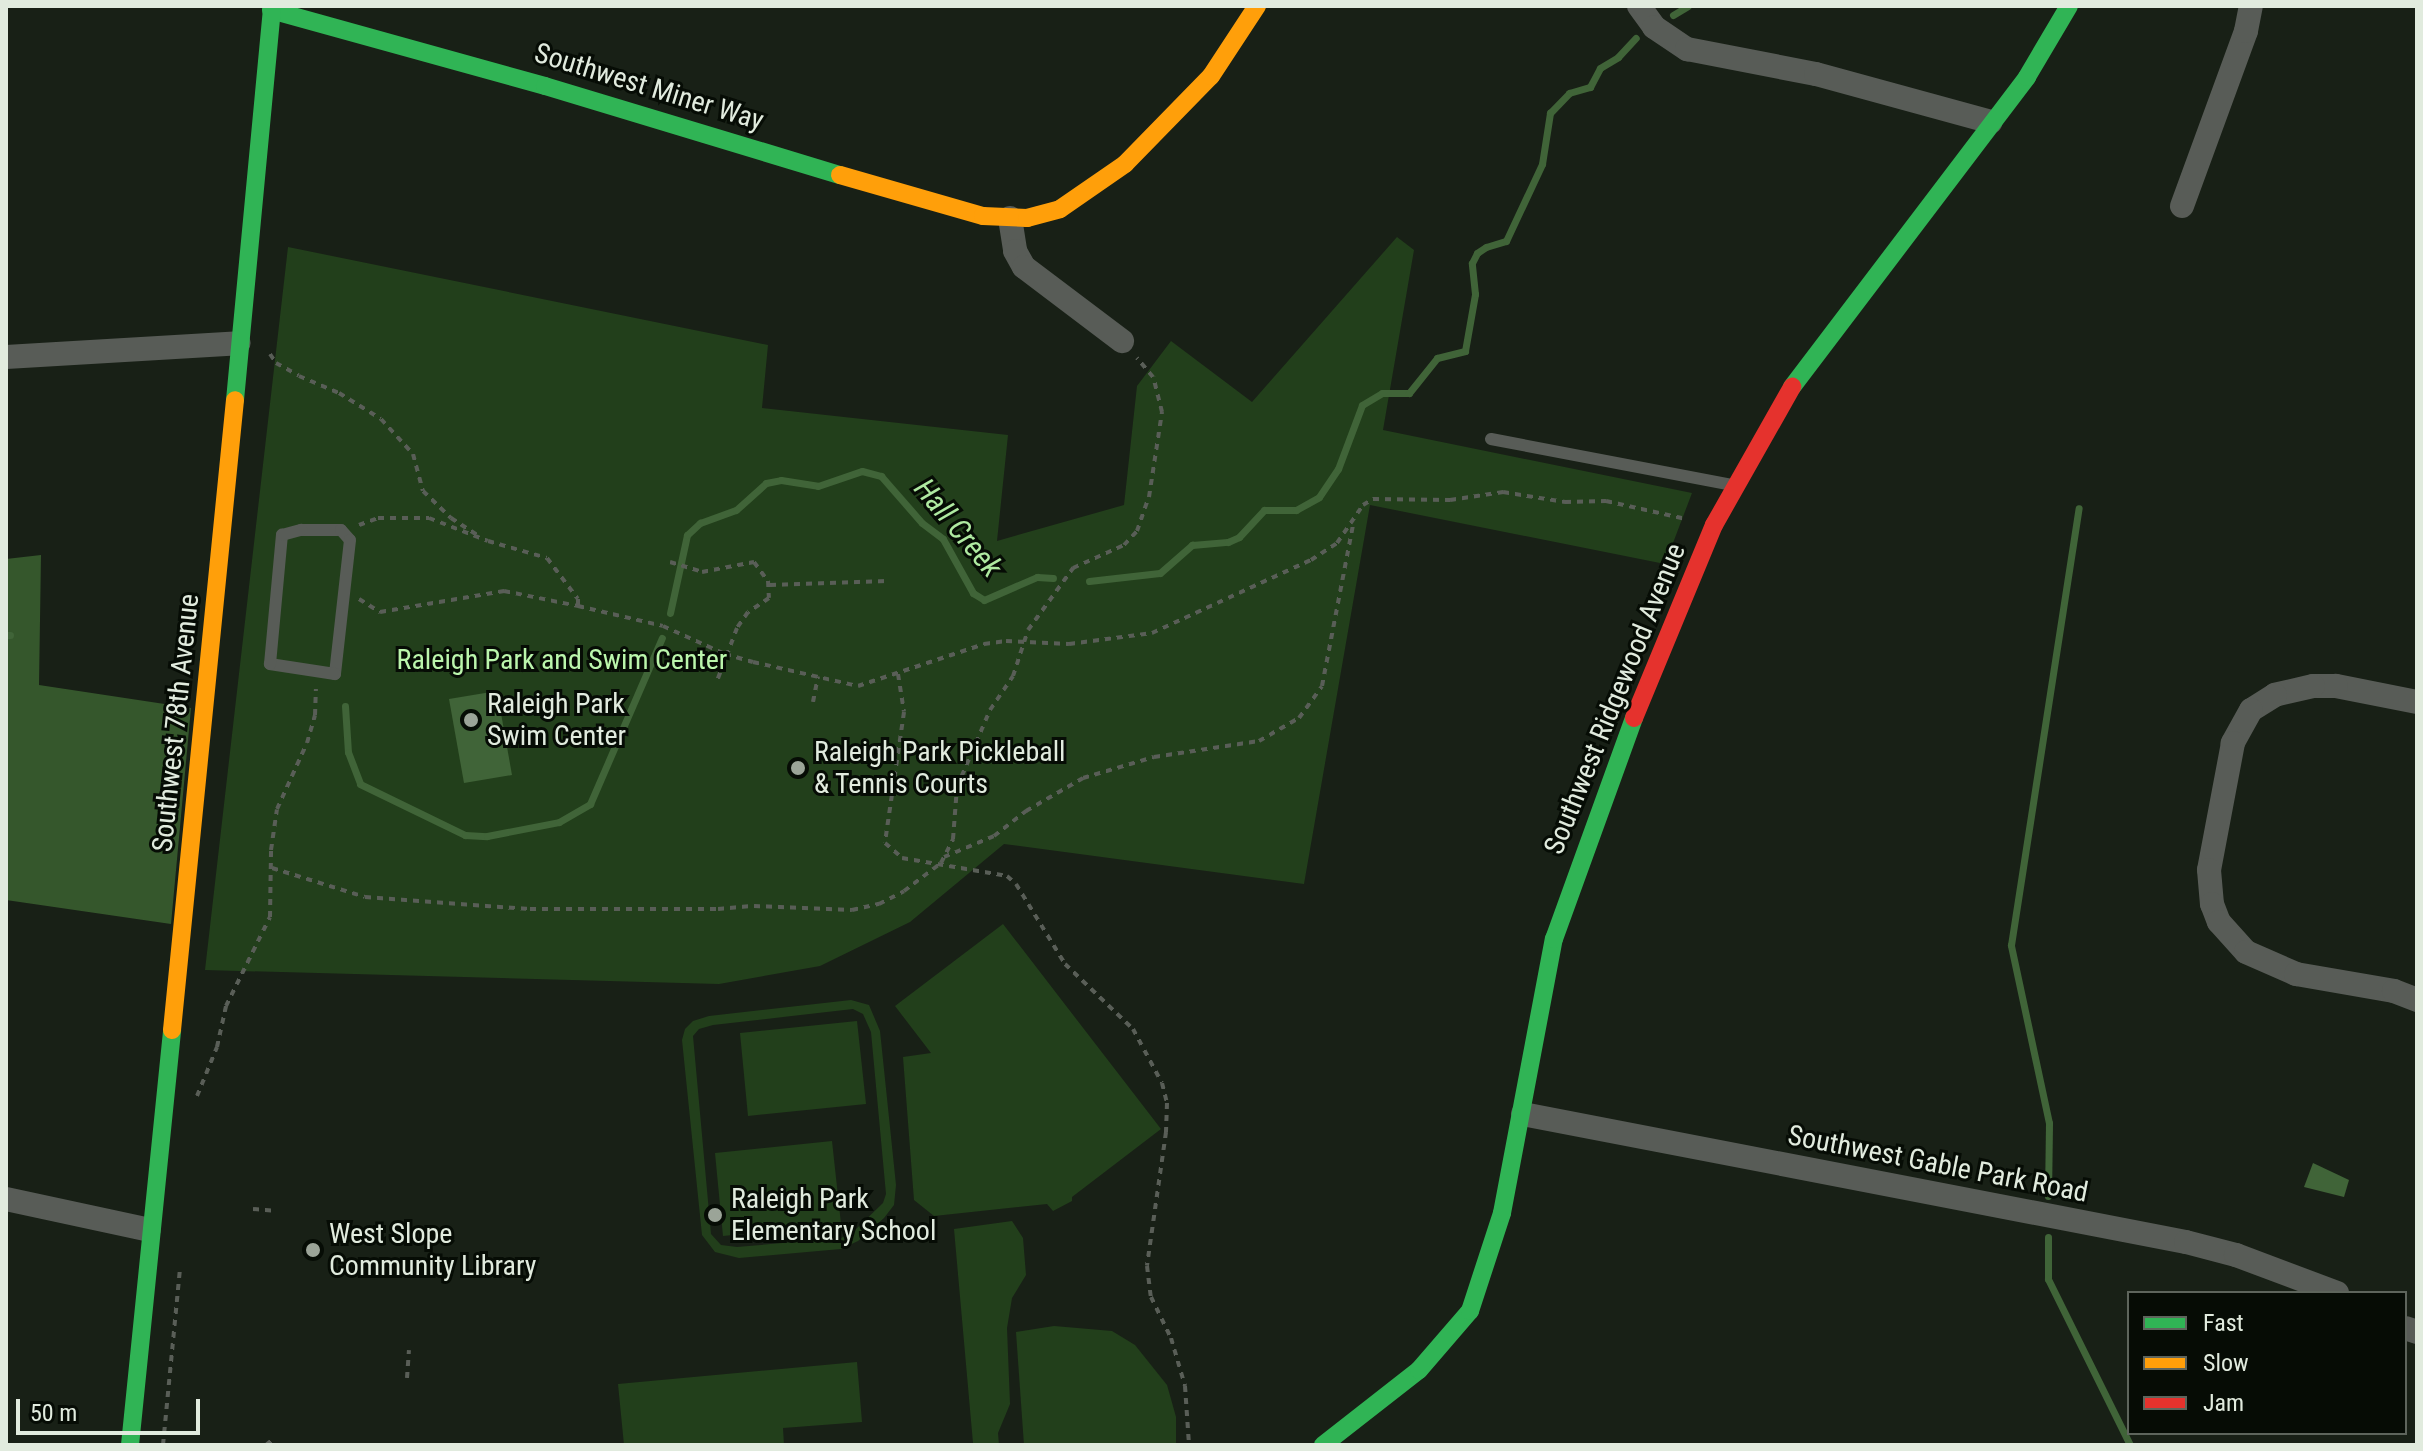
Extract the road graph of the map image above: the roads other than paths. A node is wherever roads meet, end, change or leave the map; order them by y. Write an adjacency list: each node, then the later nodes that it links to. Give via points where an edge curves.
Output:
1 (1257, 6): 8 (street, Southwest Miner Way, via 1211,76 1125,164 1060,209)
2 (1639, 6): 6 (street, via 1654,27 1687,49 1816,74)
3 (2069, 6): 6 (street, Southwest Ridgewood Avenue, via 2027,77)
4 (2251, 6): 7 (street)
5 (272, 8): 8 (street, Southwest Miner Way, via 945,207); 9 (street, Southwest 78th Avenue)
6 (1991, 122): 13 (street, Southwest Ridgewood Avenue, via 1800,373)
7 (2182, 206)
8 (1010, 218): 10 (street, via 1015,251 1024,267)
9 (240, 335): 11 (street); 19 (street, Southwest 78th Avenue)
10 (1122, 341)
11 (6, 357)
12 (1491, 439): 13 (lane)
13 (1734, 485): 17 (street, Southwest Ridgewood Avenue, via 1637,708 1554,939)
14 (318, 671): 14 (lane, via 270,664 282,535 312,530 347,534 350,550 335,674)
15 (2417, 702): 16 (street, via 2313,686 2275,695 2251,710 2233,743 2209,870 2219,922 2246,952 2296,974)
16 (2417, 1000)
17 (1523, 1114): 20 (street, Southwest Gable Park Road, via 2186,1242); 22 (street, Southwest Ridgewood Avenue, via 1502,1213 1470,1311 1419,1370)
18 (6, 1199): 19 (street)
19 (149, 1230): 21 (street, Southwest 78th Avenue)
20 (2332, 1291)
21 (130, 1445)
22 (1323, 1445)

